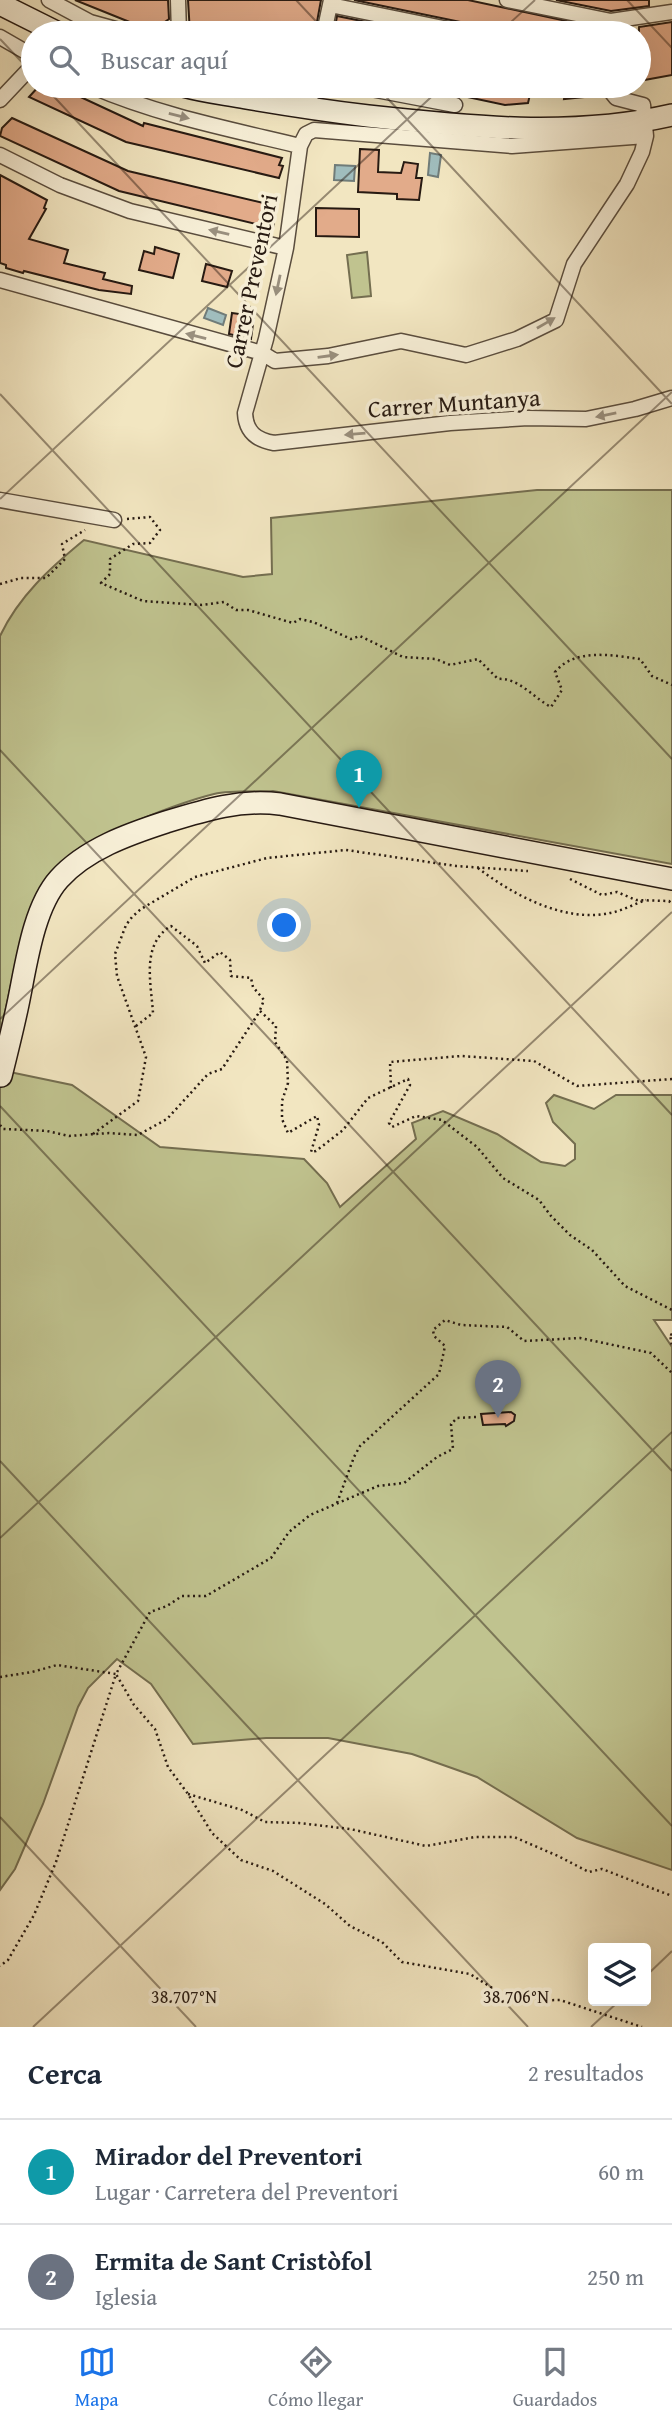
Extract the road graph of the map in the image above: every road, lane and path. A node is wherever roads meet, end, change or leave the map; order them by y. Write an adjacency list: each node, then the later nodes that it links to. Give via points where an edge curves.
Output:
1 (49, 0): 8 (street)
2 (178, 0): 9 (street)
3 (507, 0): 12 (street)
4 (330, 2): 10 (street); 11 (street)
5 (0, 4): 7 (street)
6 (672, 12): 13 (street)
7 (34, 21)
8 (88, 21)
9 (179, 21)
10 (326, 21)
11 (415, 21)
12 (611, 21)
13 (643, 21)
14 (0, 37): 15 (street)
15 (21, 50)
16 (21, 78): 22 (street)
17 (123, 98): 27 (street, one-way to 27, via 152,109)
18 (250, 98): 24 (street)
19 (310, 98): 24 (street)
20 (418, 98): 23 (street)
21 (616, 98): 26 (street, via 643,105)
22 (0, 100)
23 (455, 105)
24 (308, 109): 26 (street, via 447,126)
25 (672, 115): 26 (street)
26 (645, 129): 27 (street, via 512,146 314,130); 31 (street, one-way to 26, via 275,360 328,356 401,341 466,355 517,339 556,320 574,264 627,184 642,152)
27 (303, 140): 29 (street, Carrer Preventori)
28 (0, 155): 29 (street, one-way to 28, via 130,211 60,185)
29 (286, 248): 31 (street, Carrer Preventori, one-way to 31)
30 (0, 280): 31 (street, one-way to 30)
31 (262, 353): 33 (street, Carrer Preventori)
32 (672, 398): 33 (street, Carrer Muntanya, one-way to 33, via 586,419 450,423 274,443 256,438)
33 (246, 424)
34 (0, 500): 35 (street)
35 (107, 519): 36 (path, via 62,544 65,559 46,578); 37 (path, via 150,517 159,530 150,543 133,544 110,559 110,574 101,583 144,601 224,602 236,610 274,619 313,622 351,639 360,636 403,657 436,659 450,665 478,660 498,679 517,684 551,707 562,690 555,672 564,661 589,655 640,659 652,676)
36 (0, 584)
37 (672, 685)
38 (527, 871): 39 (path)
39 (537, 871)
40 (569, 878): 42 (path, via 602,895 617,892)
41 (672, 879): 46 (street, via 280,804 246,802 202,811 111,843 59,879 37,924)
42 (646, 900): 43 (path); 45 (path, via 609,914 578,915 527,898 478,868 346,850 267,858 195,877 132,917 115,954 117,975)
43 (672, 904)
44 (260, 1011): 45 (path, via 264,1000 251,978 231,976 230,960 220,952 205,963 197,946 171,926 159,933 150,948 153,1013); 48 (path, via 276,1026 275,1042 287,1060 282,1119 288,1133 317,1116 311,1152 343,1130 368,1098); 50 (path, via 222,1069 208,1074 167,1119 138,1135)
45 (136, 1026): 50 (path, via 146,1057 138,1101)
46 (1, 1076)
47 (672, 1079): 48 (path, via 577,1086 534,1061 461,1056 390,1062)
48 (391, 1088): 51 (path, via 408,1079 410,1084 389,1123 392,1127 416,1116 442,1120 477,1147 503,1178 539,1200 625,1286)
49 (0, 1125): 50 (path, via 69,1136)
50 (93, 1134)
51 (672, 1310)
52 (672, 1335): 53 (path)
53 (672, 1347)
54 (672, 1373): 56 (path, via 651,1353 580,1338 524,1341 507,1327 445,1320 433,1330 445,1346 439,1374 360,1447)
55 (476, 1418): 56 (path, via 457,1418 451,1424 453,1449 404,1483 378,1486)
56 (337, 1503): 57 (path, via 310,1515 256,1568 206,1596 182,1596 150,1612)
57 (116, 1674): 58 (path, via 57,1665); 59 (path, via 155,1729 168,1767); 61 (path, via 56,1862 34,1915)
58 (0, 1677)
59 (188, 1794): 60 (path, via 265,1822 350,1829 426,1846 475,1837 514,1837 589,1872 602,1869); 62 (path, via 212,1833 241,1860 273,1871 351,1926 383,1942 402,1962 470,1974 513,2001 560,2000)
60 (672, 1896)
61 (0, 1966)
62 (642, 2027)

